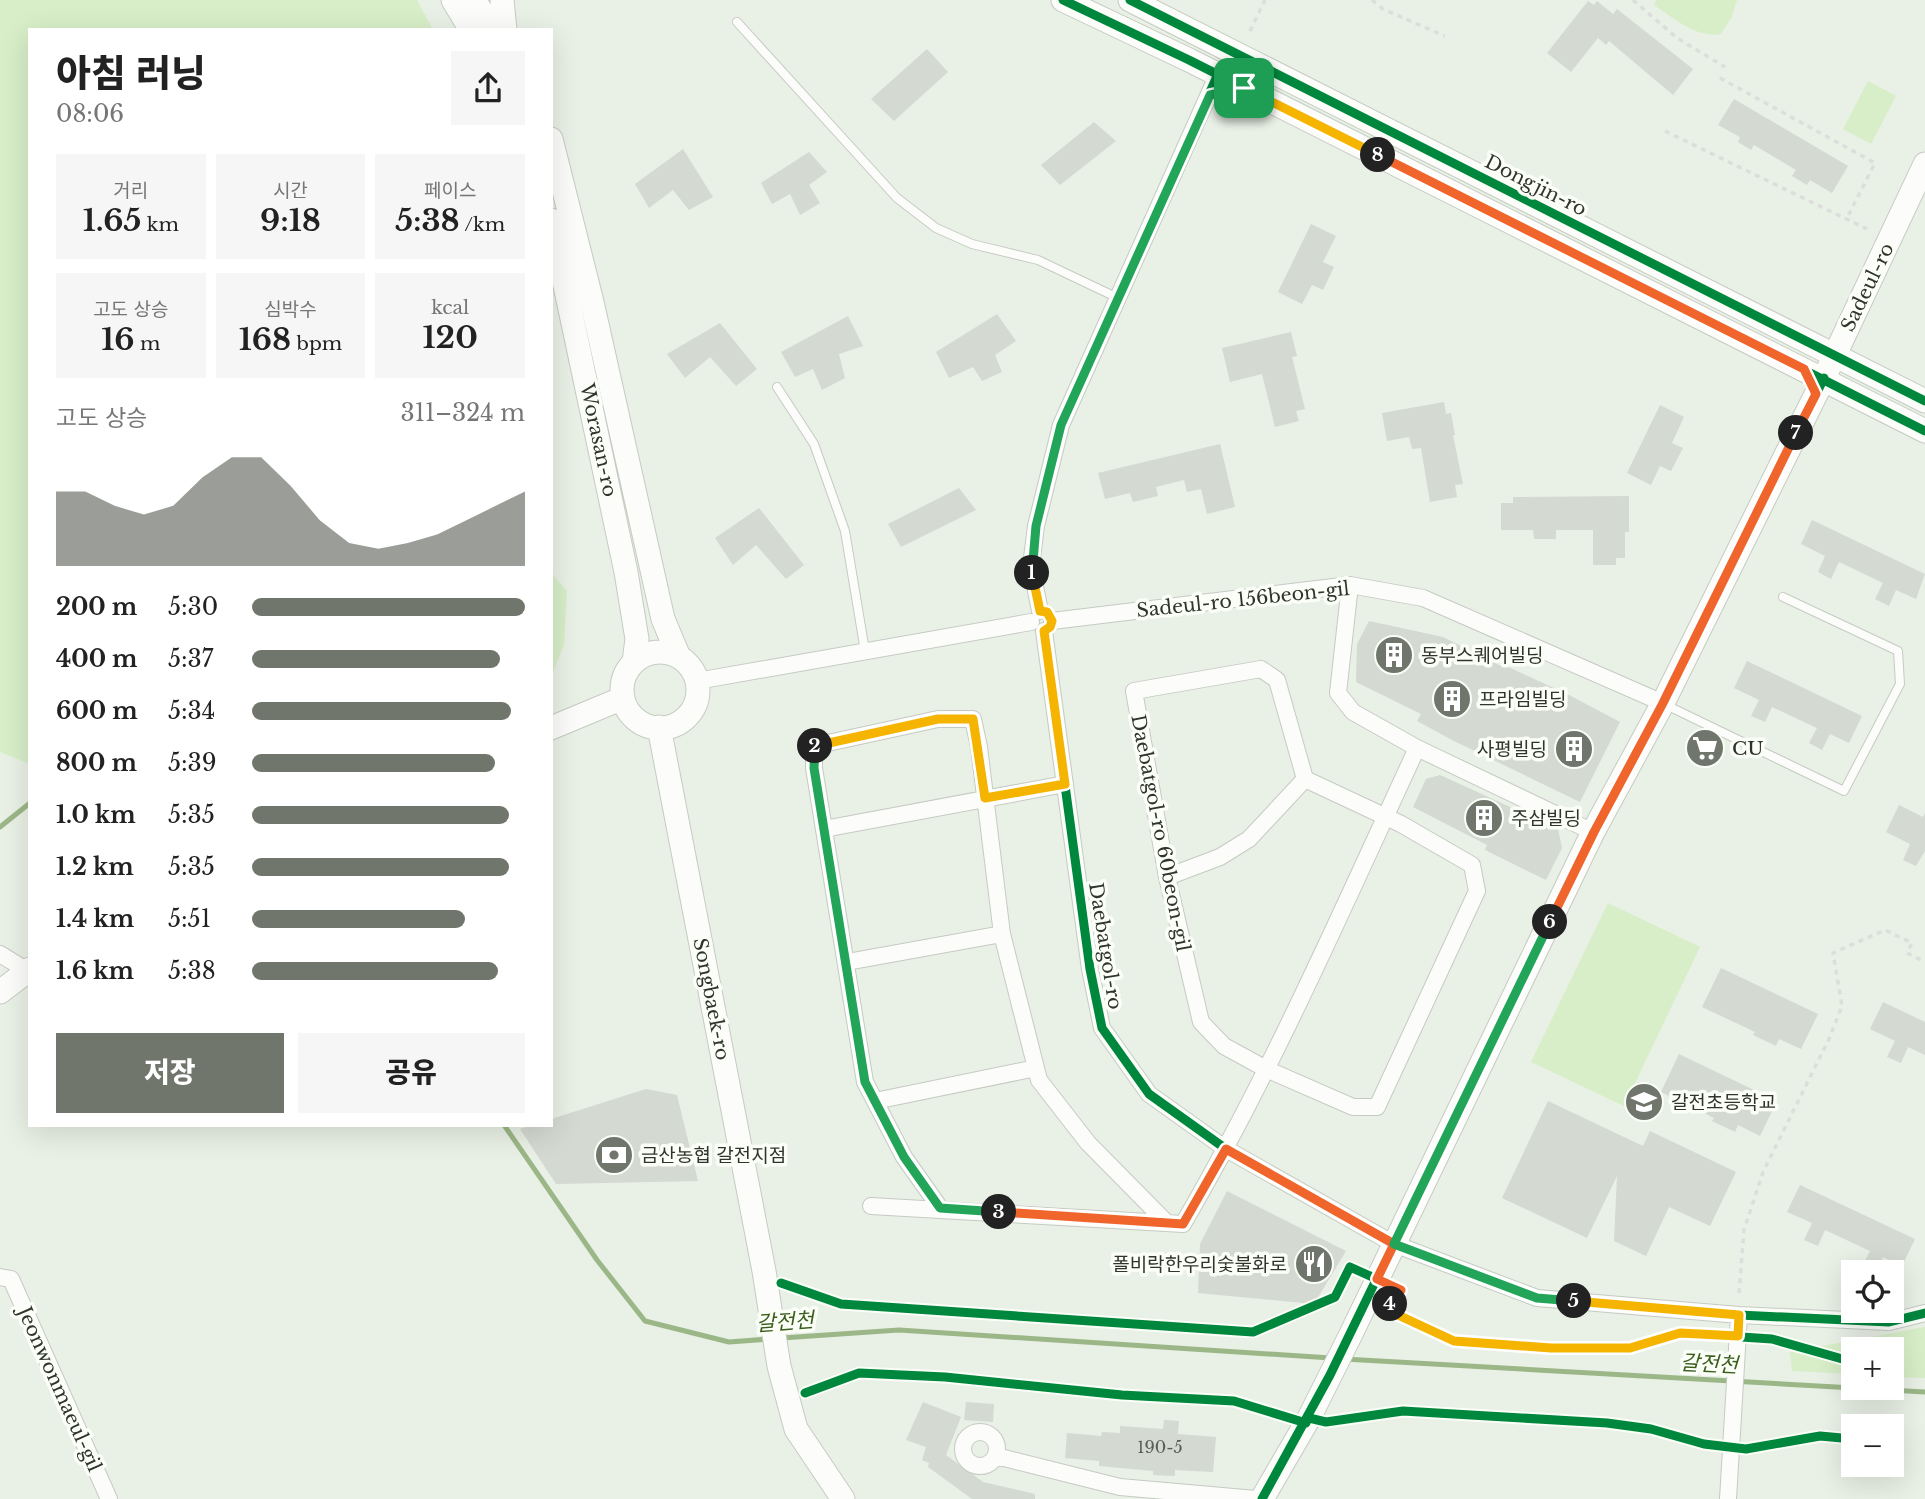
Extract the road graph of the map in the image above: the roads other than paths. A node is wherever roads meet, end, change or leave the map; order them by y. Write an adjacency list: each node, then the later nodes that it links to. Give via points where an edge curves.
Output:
1 (453, 0): 7 (street)
2 (474, 0): 8 (street)
3 (502, 0): 9 (street)
4 (1063, 0): 10 (street, via 1189,60)
5 (1130, 0): 15 (street, Dongjin-ro, via 1812,345)
6 (737, 22): 14 (lane, via 897,198 936,228 972,244 1038,260)
7 (470, 28)
8 (493, 28)
9 (506, 28)
10 (1214, 85): 14 (street, Daebatgol-ro); 16 (street, via 1244,88)
11 (553, 147): 24 (street, via 663,619)
12 (1925, 164): 15 (street, Sadeul-ro)
13 (553, 228): 25 (street, Worasan-ro, via 626,572 637,639)
14 (1118, 298): 22 (street, Daebatgol-ro, via 1061,425 1036,526 1031,566)
15 (1843, 352): 16 (street, Sadeul-ro); 18 (street, Dongjin-ro)
16 (1821, 382): 19 (street); 28 (street, Sadeul-ro)
17 (777, 387): 23 (lane, via 814,444 845,531)
18 (1925, 401)
19 (1925, 431)
20 (1350, 586): 22 (street, Sadeul-ro 156beon-gil); 28 (street, Sadeul-ro 156beon-gil, via 1423,598); 31 (street, via 1338,693 1353,712)
21 (1783, 597): 28 (lane, via 1898,651 1900,684 1844,790)
22 (1042, 621): 23 (street, Sadeul-ro 156beon-gil); 33 (street, Daebatgol-ro)
23 (865, 651): 26 (street, Sadeul-ro 156beon-gil)
24 (679, 657): 25 (street, via 661,651); 26 (street, via 688,663)
25 (634, 662): 27 (street, via 624,678)
26 (697, 681): 30 (street, via 696,701 686,717)
27 (623, 698): 29 (street); 30 (street, via 640,722)
28 (1663, 703): 37 (street, Sadeul-ro)
29 (553, 726)
30 (659, 727): 58 (street, Songbaek-ro, via 779,1366 796,1429)
31 (1417, 748): 35 (street); 37 (street)
32 (1305, 779): 35 (street, Daebatgol-ro 60beon-gil); 38 (street, via 1249,839 1220,857); 38 (street, Daebatgol-ro 60beon-gil, via 1277,680 1261,669 1134,691)
33 (1065, 784): 34 (street); 47 (street, Daebatgol-ro, via 1102,1028 1149,1094)
34 (985, 798): 36 (street); 36 (street, via 973,719 938,719 814,746); 39 (street)
35 (1386, 816): 45 (street); 45 (street, Daebatgol-ro 60beon-gil, via 1472,865 1477,891 1377,1107 1353,1107)
36 (824, 829): 41 (street)
37 (1594, 832): 51 (street, Sadeul-ro)
38 (1167, 877): 45 (street, Daebatgol-ro 60beon-gil, via 1201,1022 1224,1046)
39 (1002, 934): 41 (street); 44 (street)
40 (0, 954): 42 (street)
41 (847, 962): 46 (street, via 865,1082)
42 (28, 969): 43 (street)
43 (0, 992)
44 (1036, 1068): 46 (street); 50 (street, via 1039,1080 1088,1143)
45 (1266, 1069): 47 (street)
46 (875, 1101): 49 (street, via 904,1157)
47 (1226, 1149): 50 (street, via 1183,1224); 51 (street, Daebatgol-ro)
48 (870, 1206): 49 (street)
49 (940, 1208): 50 (street)
50 (1167, 1223)
51 (1394, 1244): 54 (street, Daebatgol-ro, via 1537,1298); 60 (street, Sadeul-ro, via 1309,1418)
52 (5, 1278): 57 (street, Jeonwonmaeul-gil)
53 (1925, 1313): 54 (street, Daebatgol-ro, via 1889,1322)
54 (1739, 1315): 56 (street)
55 (996, 1456): 59 (street, via 1120,1487)
56 (1728, 1495)
57 (109, 1499)
58 (843, 1499)
59 (1256, 1499)
60 (1262, 1499)

